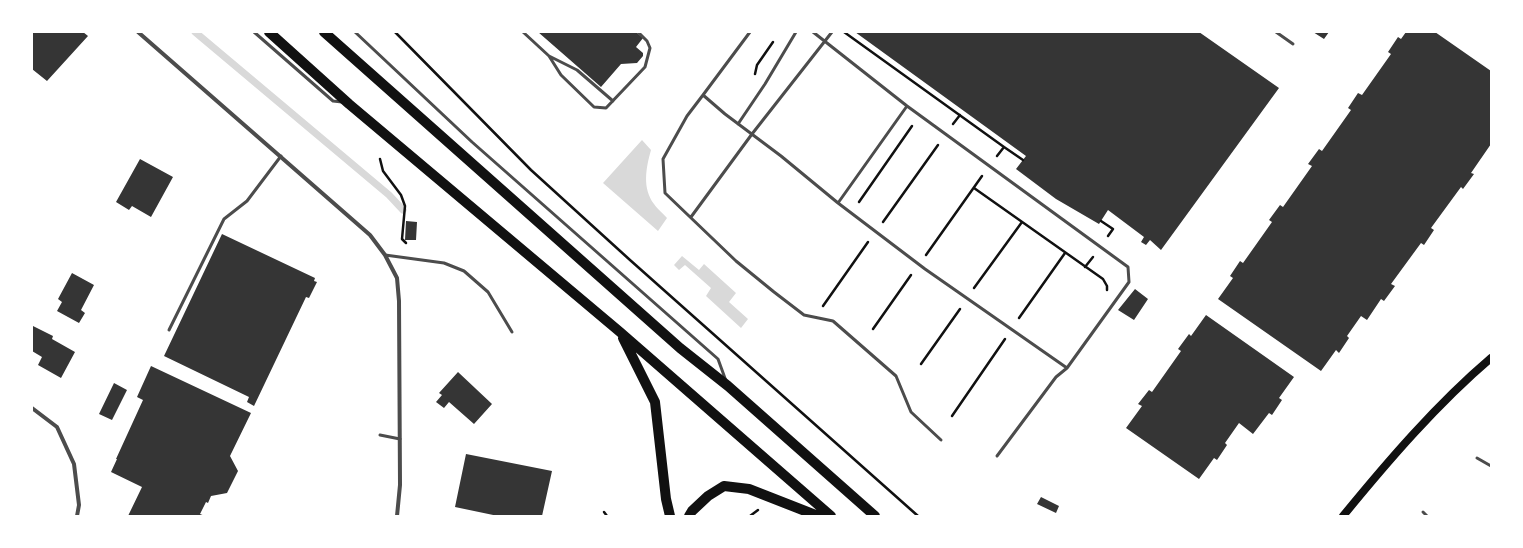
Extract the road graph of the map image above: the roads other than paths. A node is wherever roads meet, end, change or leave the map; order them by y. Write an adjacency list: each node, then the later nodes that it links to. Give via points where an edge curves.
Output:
1 (138, 32): 22 (street)
2 (254, 32): 18 (lane, via 333,101)
3 (269, 32): 18 (main road)
4 (324, 32): 31 (main road, via 680,348)
5 (355, 32): 31 (lane, via 472,142 718,359)
6 (523, 32): 15 (lane)
7 (638, 32): 17 (lane, via 650,48 645,67)
8 (750, 32): 16 (lane)
9 (796, 32): 20 (lane, via 766,84)
10 (813, 32): 13 (lane)
11 (832, 32): 13 (lane)
12 (1276, 32): 14 (lane)
13 (824, 41): 19 (lane); 21 (lane)
14 (1293, 44)
15 (549, 56): 17 (lane, via 577,70); 17 (lane, via 561,75 594,107 606,108)
16 (703, 95): 20 (lane); 24 (lane, via 687,116 663,158 665,193)
17 (613, 101)
18 (349, 104): 28 (main road)
19 (907, 106): 23 (lane); 30 (lane, via 1128,267 1129,282)
20 (738, 124): 21 (lane)
21 (752, 134): 23 (lane); 24 (lane)
22 (281, 156): 25 (street, via 370,235); 26 (lane, via 247,201 224,219)
23 (838, 203): 30 (lane, via 919,264)
24 (691, 217): 35 (lane, via 736,261 774,292 804,315 833,321 896,376 911,412)
25 (385, 255): 27 (lane, via 444,263 464,271 488,292); 34 (street, via 397,278 399,301)
26 (169, 330)
27 (512, 332)
28 (620, 332): 42 (main road, via 655,402); 45 (main road)
29 (1491, 358): 47 (main road, via 1380,470)
30 (1067, 368): 36 (lane, via 1056,377)
31 (728, 386): 46 (main road)
32 (32, 408): 40 (street, via 57,428 74,464 79,505)
33 (380, 435): 34 (lane)
34 (400, 439): 41 (street)
35 (942, 440)
36 (997, 456)
37 (1477, 458): 38 (lane)
38 (1491, 466)
39 (1423, 512): 48 (lane)
40 (76, 516)
41 (397, 516)
42 (670, 516)
43 (689, 516): 44 (main road, via 708,496 724,486 749,489)
44 (818, 516)
45 (830, 516)
46 (875, 516)
47 (1344, 516)
48 (1427, 516)

